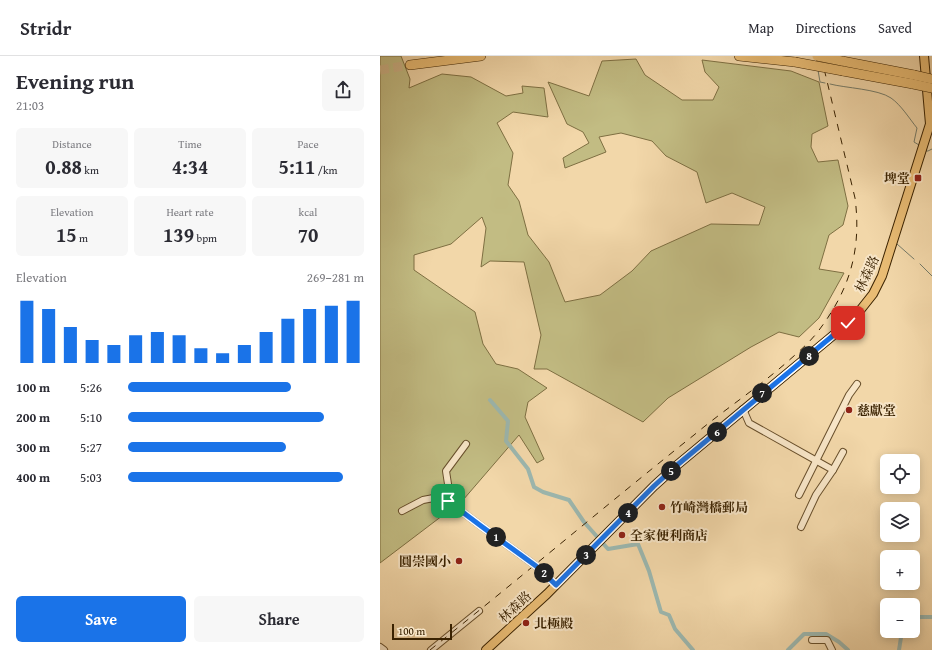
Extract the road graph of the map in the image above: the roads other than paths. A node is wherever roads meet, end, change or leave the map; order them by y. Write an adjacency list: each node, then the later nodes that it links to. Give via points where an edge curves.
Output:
1 (480, 56): 5 (highway)
2 (739, 56): 7 (highway, bridge)
3 (817, 56): 7 (highway, bridge)
4 (924, 56): 6 (main road, 林森路)
5 (410, 65)
6 (930, 75): 7 (highway, bridge); 8 (main road, 林森路)
7 (914, 80): 8 (highway, bridge)
8 (930, 90): 9 (main road, 林森路)
9 (930, 127): 11 (main road, 林森路, via 874,294 854,318)
10 (857, 384): 14 (street)
11 (743, 410): 14 (street, via 750,423); 20 (main road, 林森路, via 654,486)
12 (466, 444): 17 (street, via 446,471 450,497)
13 (843, 452): 15 (street)
14 (817, 461): 15 (street); 16 (street)
15 (833, 470): 19 (street, via 816,495)
16 (799, 495)
17 (448, 501): 18 (street, via 439,498 423,500); 20 (street, via 536,566)
18 (402, 511)
19 (801, 527)
20 (556, 585): 26 (main road, 林森路)
21 (479, 611): 25 (street)
22 (812, 640): 27 (street, via 827,640)
23 (380, 647): 24 (street)
24 (384, 650)
25 (431, 650)
26 (486, 650)
27 (832, 650)

